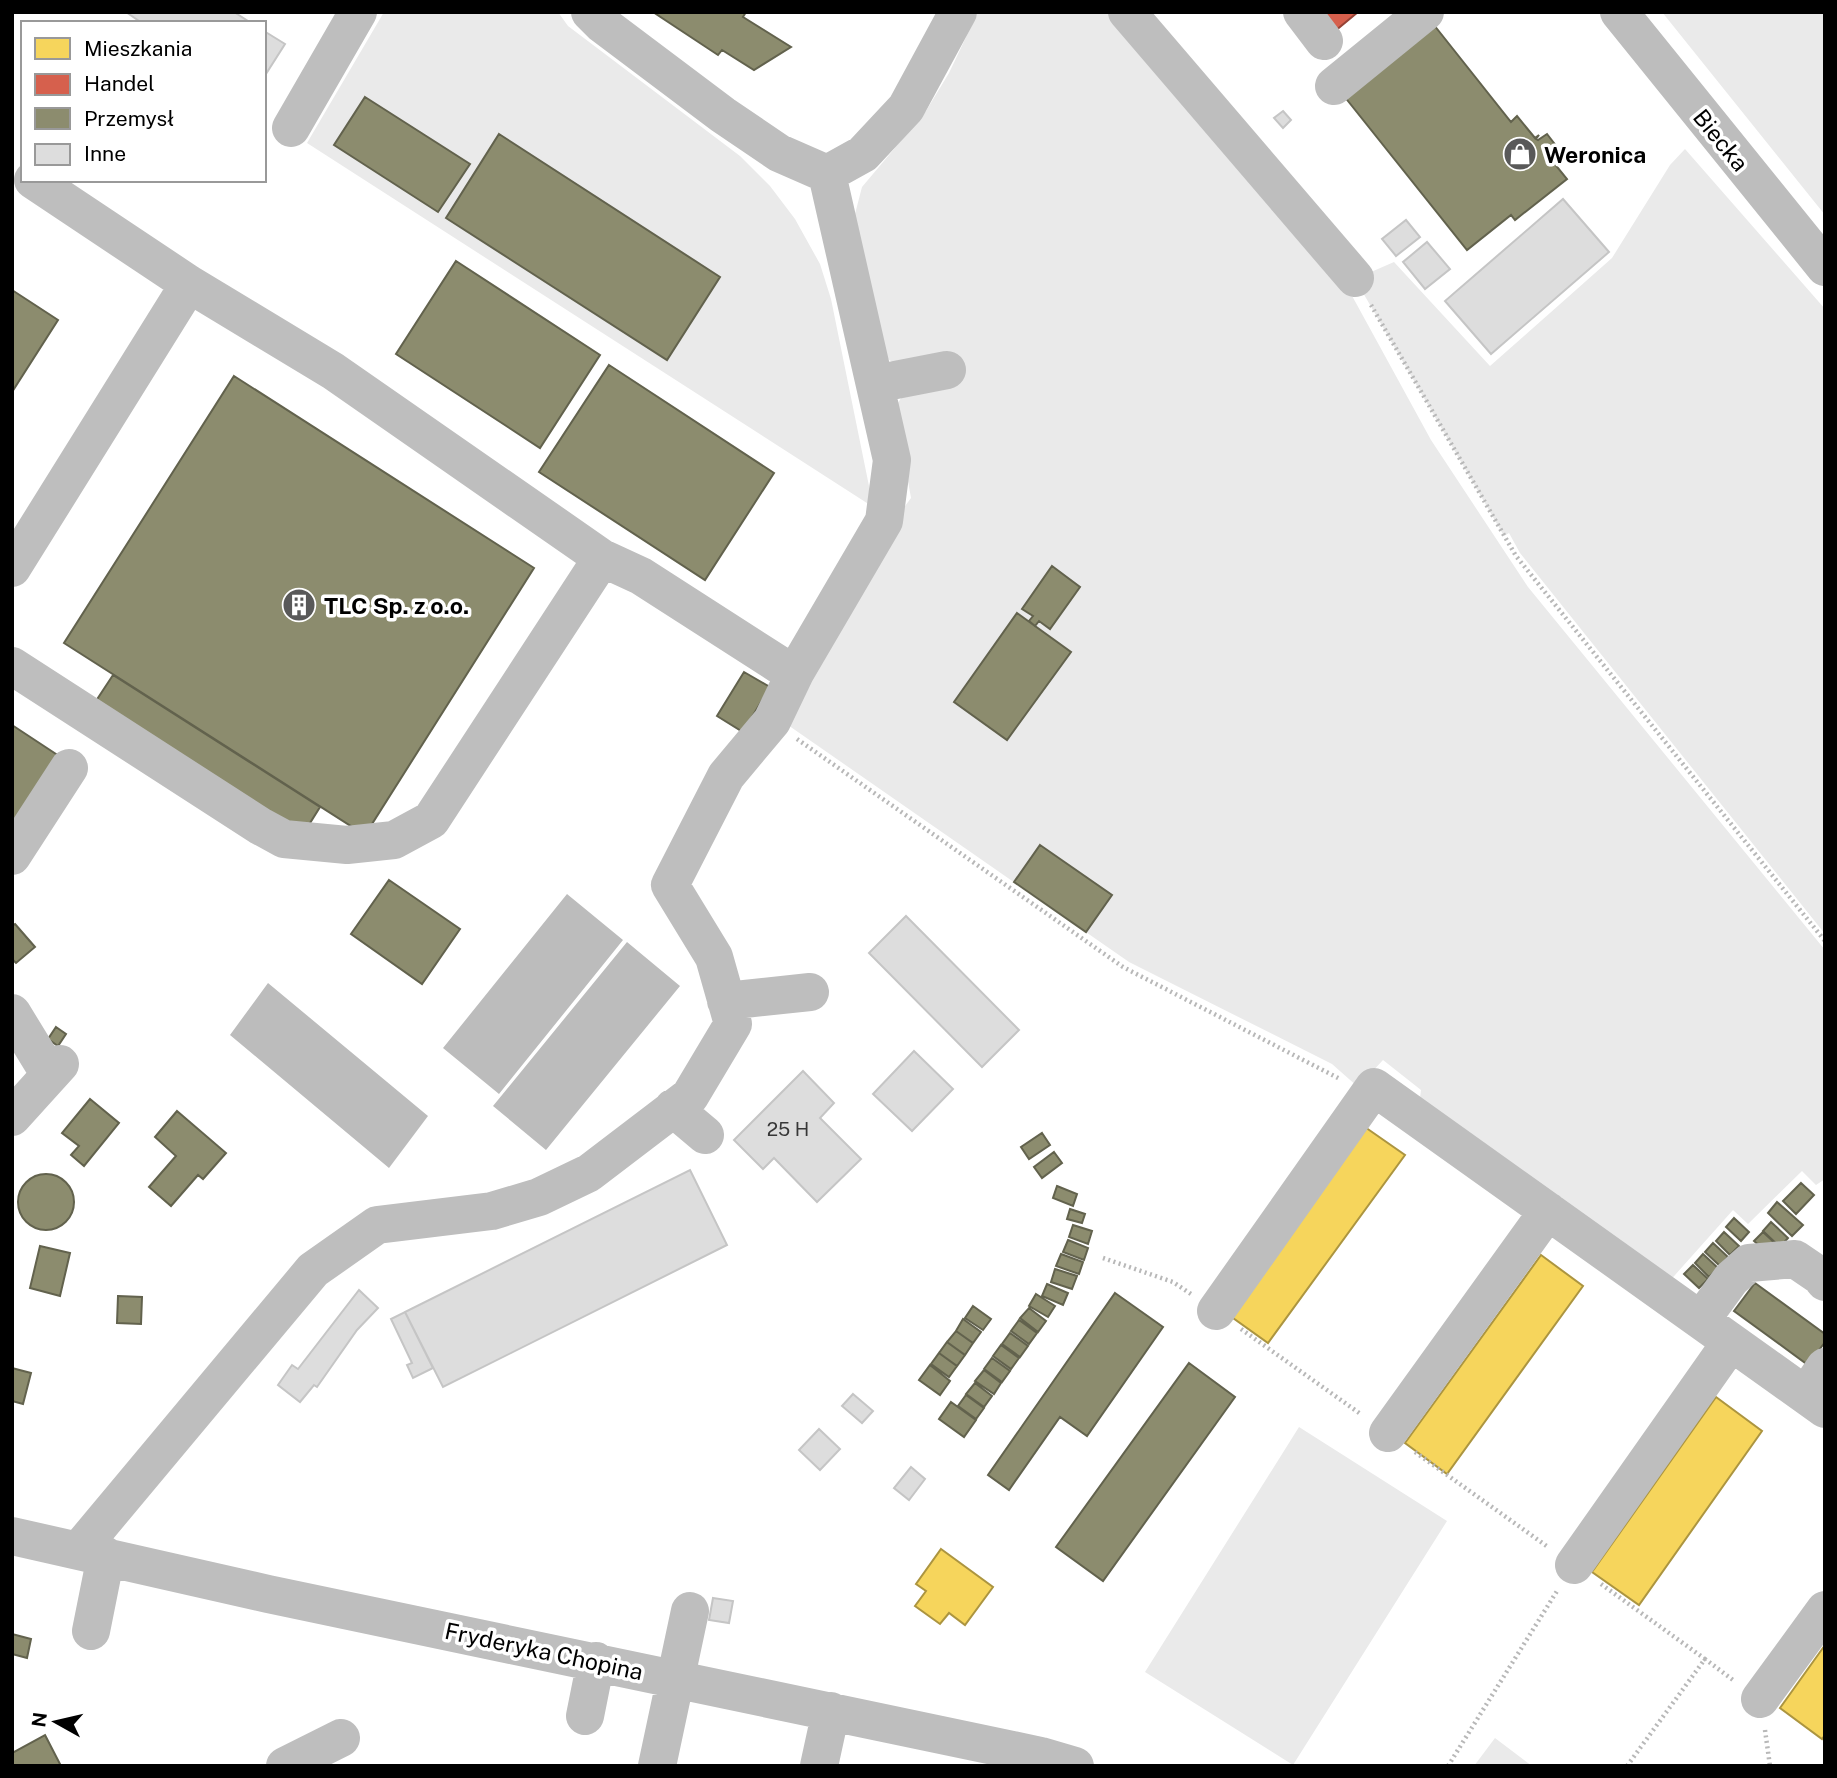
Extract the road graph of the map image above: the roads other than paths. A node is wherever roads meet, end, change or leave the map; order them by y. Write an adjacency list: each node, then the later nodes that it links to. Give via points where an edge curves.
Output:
1 (358, 12): 8 (street)
2 (590, 12): 9 (street, via 723,115 779,153)
3 (958, 12): 9 (street, via 906,108 863,154)
4 (1127, 12): 12 (street)
5 (1425, 12): 7 (street)
6 (1619, 12): 11 (main road, Biecka)
7 (1334, 86)
8 (290, 128)
9 (827, 174): 15 (street)
10 (36, 182): 13 (street)
11 (1825, 267)
12 (1355, 278)
13 (190, 284): 16 (street, via 334,371); 17 (street)
14 (947, 370): 15 (street)
15 (875, 384): 19 (street, via 892,460 884,521)
16 (602, 558): 18 (street, via 431,820 394,840 348,845 284,839); 19 (street, via 641,576)
17 (13, 566)
18 (12, 666)
19 (795, 673): 23 (street, via 772,721 726,776 670,886 714,957)
20 (69, 768): 21 (street)
21 (12, 856)
22 (810, 992): 23 (street)
23 (726, 1001): 25 (street, via 733,1024 690,1096)
24 (12, 1013): 26 (street, via 55,1069)
25 (673, 1108): 27 (street); 36 (street, via 589,1172 539,1197 492,1211 377,1225 313,1270)
26 (14, 1112)
27 (705, 1135)
28 (1548, 1211): 30 (street, via 1374,1087); 31 (street); 34 (street)
29 (1825, 1282): 31 (street, via 1795,1259 1749,1263)
30 (1216, 1311)
31 (1701, 1320): 32 (street)
32 (1731, 1342): 33 (street); 37 (street)
33 (1818, 1390)
34 (1388, 1433)
35 (12, 1536): 36 (street, Fryderyka Chopina)
36 (93, 1553): 40 (street); 41 (street, Fryderyka Chopina)
37 (1574, 1565)
38 (1825, 1610): 43 (street)
39 (690, 1611): 42 (street)
40 (91, 1630)
41 (596, 1661): 42 (street, Fryderyka Chopina); 45 (street)
42 (677, 1679): 44 (street, Fryderyka Chopina); 48 (street)
43 (1760, 1699)
44 (831, 1711): 49 (street); 50 (street, Fryderyka Chopina)
45 (586, 1716)
46 (341, 1738): 47 (street)
47 (285, 1766)
48 (657, 1766)
49 (819, 1766)
50 (1075, 1766)

